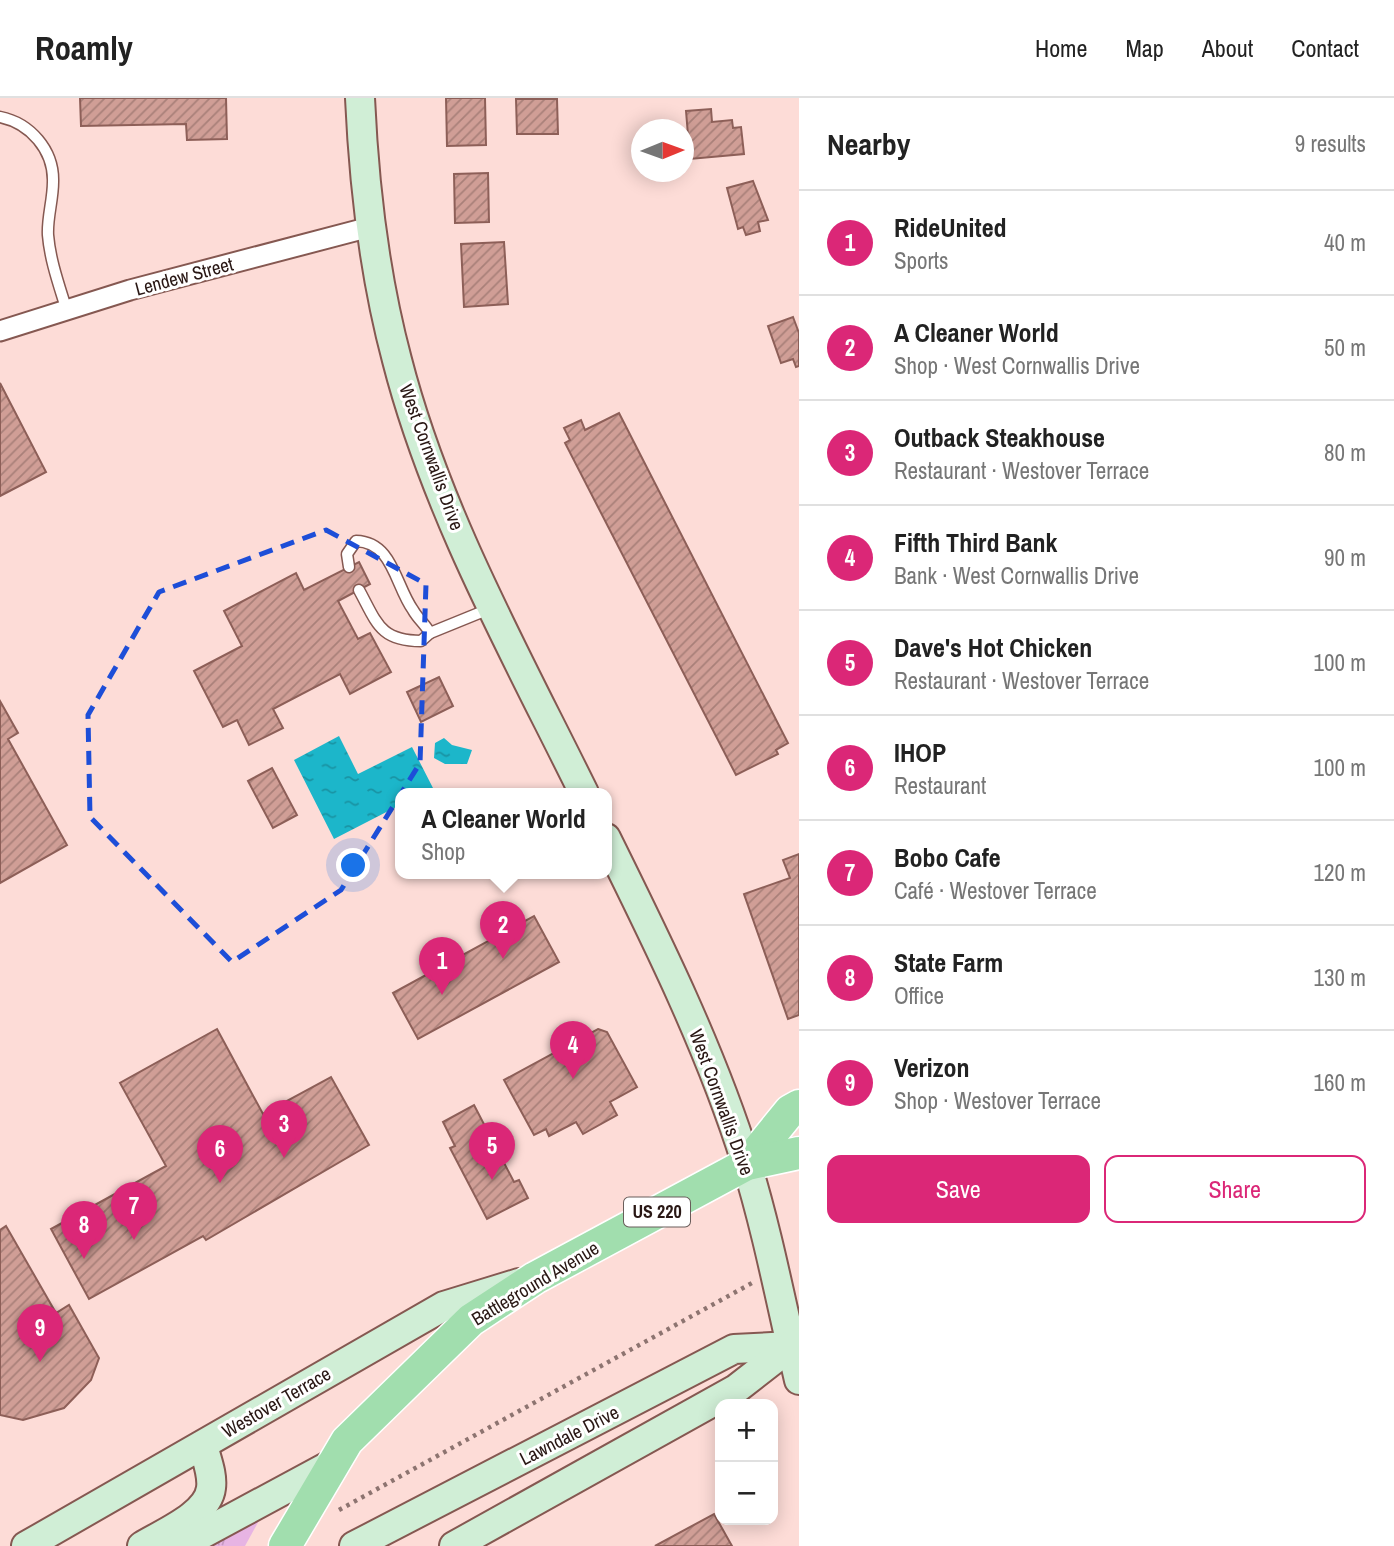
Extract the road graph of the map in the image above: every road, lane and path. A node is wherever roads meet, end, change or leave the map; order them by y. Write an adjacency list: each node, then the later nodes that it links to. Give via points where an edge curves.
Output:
1 (360, 98): 3 (main road, West Cornwallis Drive)
2 (0, 117): 4 (lane, via 26,126 48,158 54,179 48,234)
3 (370, 227): 4 (street, Lendew Street); 8 (main road, West Cornwallis Drive, via 397,362 417,425)
4 (66, 308): 5 (street, Lendew Street)
5 (0, 331)
6 (349, 567): 9 (lane, via 347,554 356,541 371,541 383,551 413,611)
7 (359, 590): 9 (lane, via 382,631 399,641 421,641)
8 (493, 607): 9 (lane); 10 (main road, West Cornwallis Drive)
9 (430, 633)
10 (582, 788)
11 (612, 851): 14 (main road, West Cornwallis Drive, via 699,1036)
12 (799, 1105): 14 (main road, Battleground Avenue / US 220)
13 (799, 1153): 14 (main road, Battleground Avenue / US 220)
14 (747, 1164): 15 (main road, West Cornwallis Drive); 16 (main road, Battleground Avenue / US 220)
15 (772, 1272): 19 (main road, West Cornwallis Drive); 23 (path)
16 (535, 1278): 17 (main road, Westover Terrace); 18 (main road, Battleground Avenue / US 220)
17 (459, 1300): 18 (lane); 21 (main road, Westover Terrace)
18 (445, 1342): 22 (main road, Battleground Avenue / US 220, via 370,1416)
19 (795, 1344): 20 (main road, West Cornwallis Drive); 27 (main road, Lawndale Drive, via 734,1349); 28 (main road, Lawndale Drive, via 736,1389)
20 (799, 1380)
21 (203, 1445): 24 (main road, Westover Terrace); 25 (main road, via 212,1486 208,1499 199,1510)
22 (332, 1464): 23 (main road, Battleground Avenue / US 220); 26 (main road)
23 (288, 1541)
24 (26, 1546)
25 (142, 1546)
26 (180, 1546)
27 (354, 1546)
28 (454, 1546)

